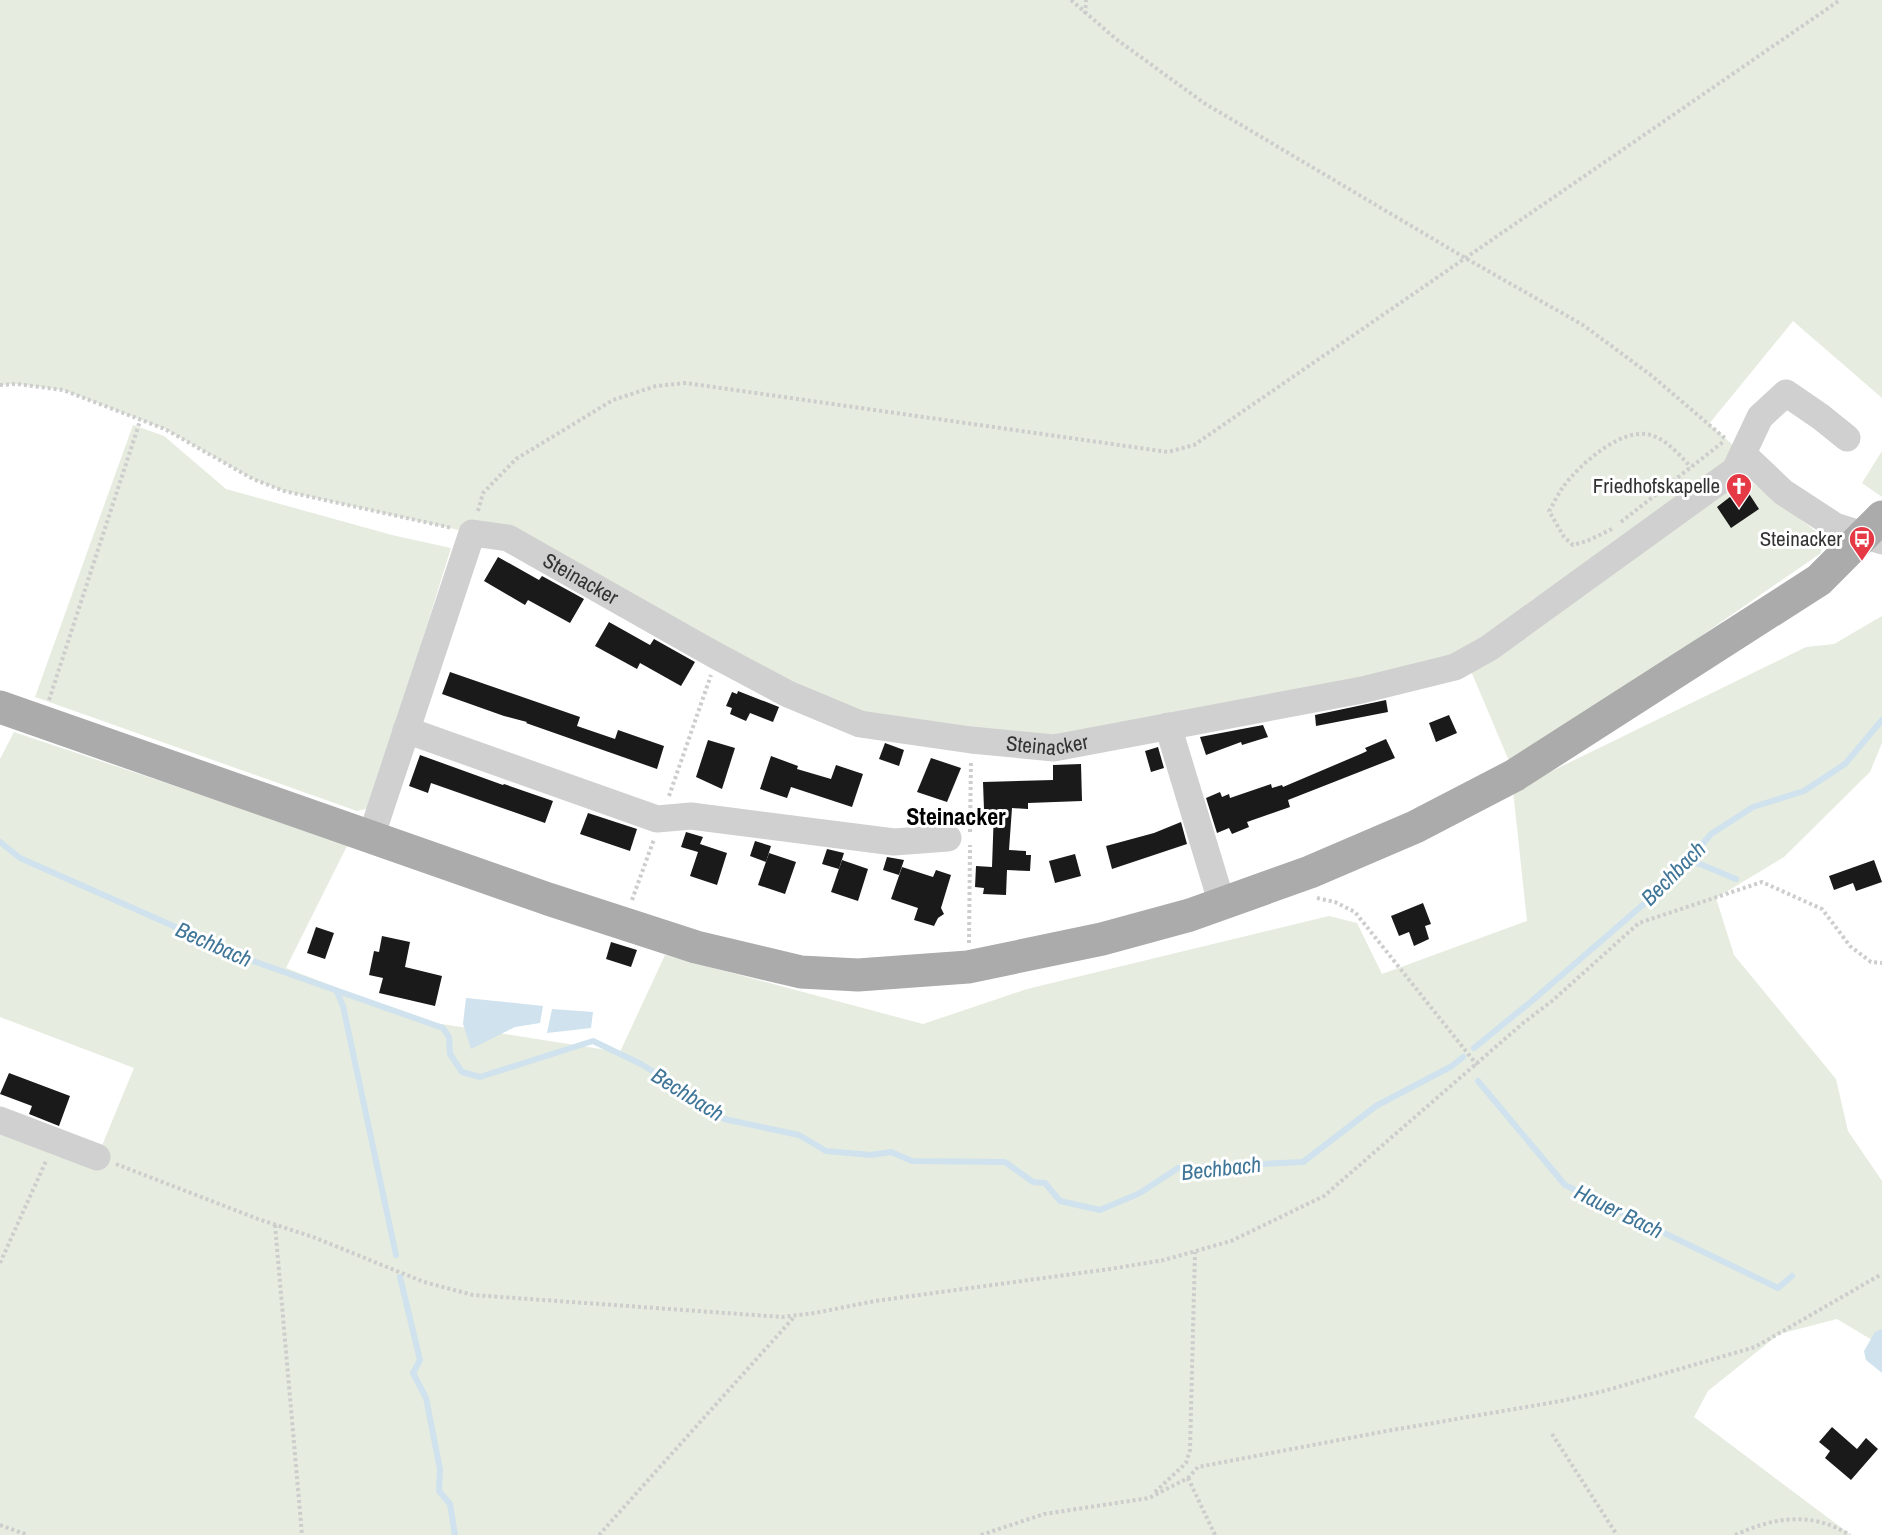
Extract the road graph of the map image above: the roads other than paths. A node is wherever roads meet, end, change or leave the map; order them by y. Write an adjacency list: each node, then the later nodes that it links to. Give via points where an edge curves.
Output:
1 (1847, 438): 2 (street, Steinacker, via 1786,393)
2 (1735, 447): 3 (street, via 1783,492 1835,526); 5 (street, Steinacker, via 1734,470 1489,648 1455,667 1362,690)
3 (1876, 531): 9 (main road, via 1819,580 1515,775 1415,827 1310,873)
4 (0, 707): 7 (main road)
5 (1168, 726): 6 (street, Steinacker, via 1054,748 860,724 788,694 717,657 508,538 472,533); 9 (street)
6 (406, 730): 7 (street); 8 (street, via 657,819 691,816 894,842)
7 (371, 837): 9 (main road, via 696,947 801,972 858,975 968,967 1102,939)
8 (948, 837)
9 (1222, 904)
10 (0, 1120): 11 (street)
11 (98, 1157)

